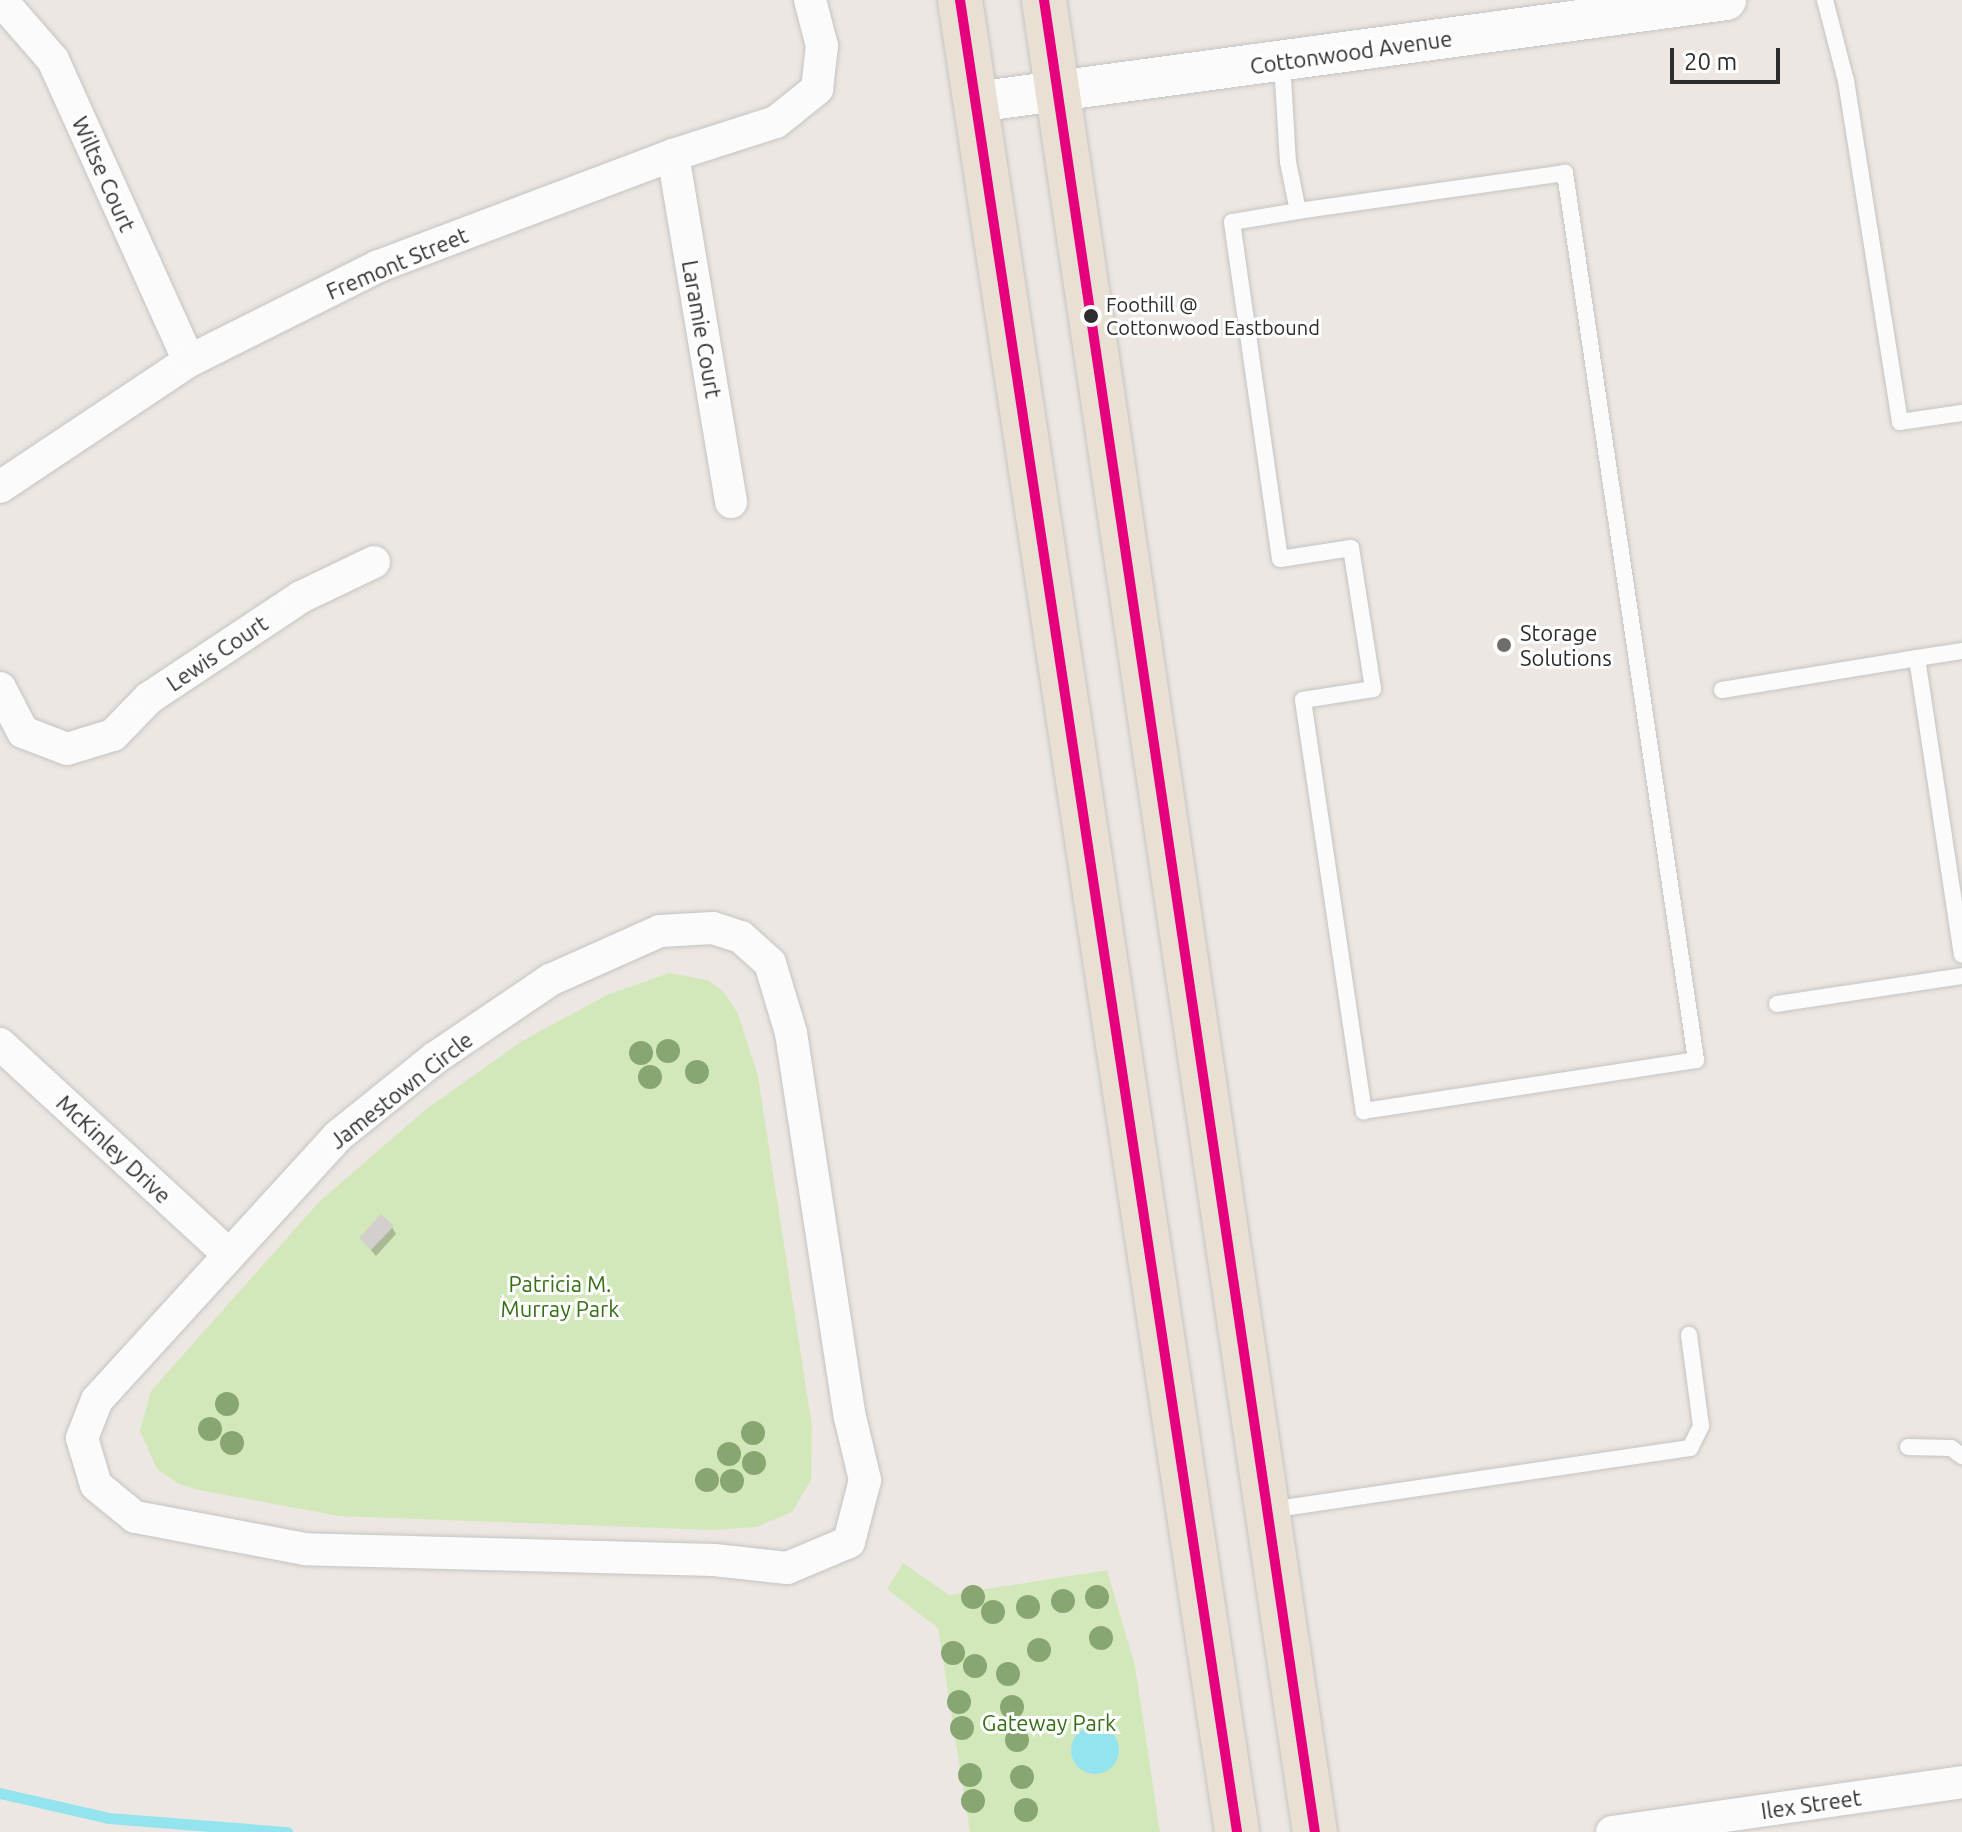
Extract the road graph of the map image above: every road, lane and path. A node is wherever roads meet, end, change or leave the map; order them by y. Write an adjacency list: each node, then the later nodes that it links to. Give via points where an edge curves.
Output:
1 (1, 0): 12 (street, Wiltse Court, via 53,60)
2 (810, 0): 10 (street, Fremont Street, via 822,46 817,89 776,122)
3 (960, 0): 9 (main road)
4 (1044, 0): 8 (main road)
5 (1726, 0): 7 (street, Cottonwood Avenue)
6 (1825, 0): 13 (lane, via 1846,81 1900,422)
7 (1282, 62): 8 (street, Cottonwood Avenue); 11 (lane, via 1288,162)
8 (1057, 91): 9 (street, Cottonwood Avenue); 29 (main road)
9 (976, 102): 31 (main road)
10 (673, 155): 12 (street, Fremont Street, via 379,266); 15 (street, Laramie Court)
11 (1298, 211): 11 (lane, via 1232,222 1280,559 1351,548 1373,689 1303,700 1364,1111 1696,1060 1565,173)
12 (189, 361): 14 (street, Fremont Street)
13 (1962, 413)
14 (0, 487)
15 (731, 502)
16 (374, 562): 19 (street, Lewis Court, via 289,605 149,698 113,735 67,749 23,732)
17 (1962, 651): 18 (lane)
18 (1917, 658): 20 (lane); 21 (lane)
19 (0, 688)
20 (1722, 690)
21 (1962, 955)
22 (1962, 976): 23 (lane)
23 (1777, 1004)
24 (0, 1044): 25 (street, McKinley Drive)
25 (227, 1253): 25 (street, Jamestown Circle, via 97,1400 82,1438 96,1485 135,1517 305,1549 714,1560 787,1568 849,1542 865,1480 850,1417 791,1033 770,963 741,937 713,928 660,931 550,980 435,1058 338,1136)
26 (1689, 1335): 29 (lane, via 1701,1426 1690,1448)
27 (1908, 1447): 28 (lane, via 1951,1448)
28 (1962, 1456)
29 (1268, 1511): 32 (main road)
30 (1962, 1782): 33 (street, Ilex Street)
31 (1237, 1832)
32 (1315, 1832)
33 (1612, 1832)

